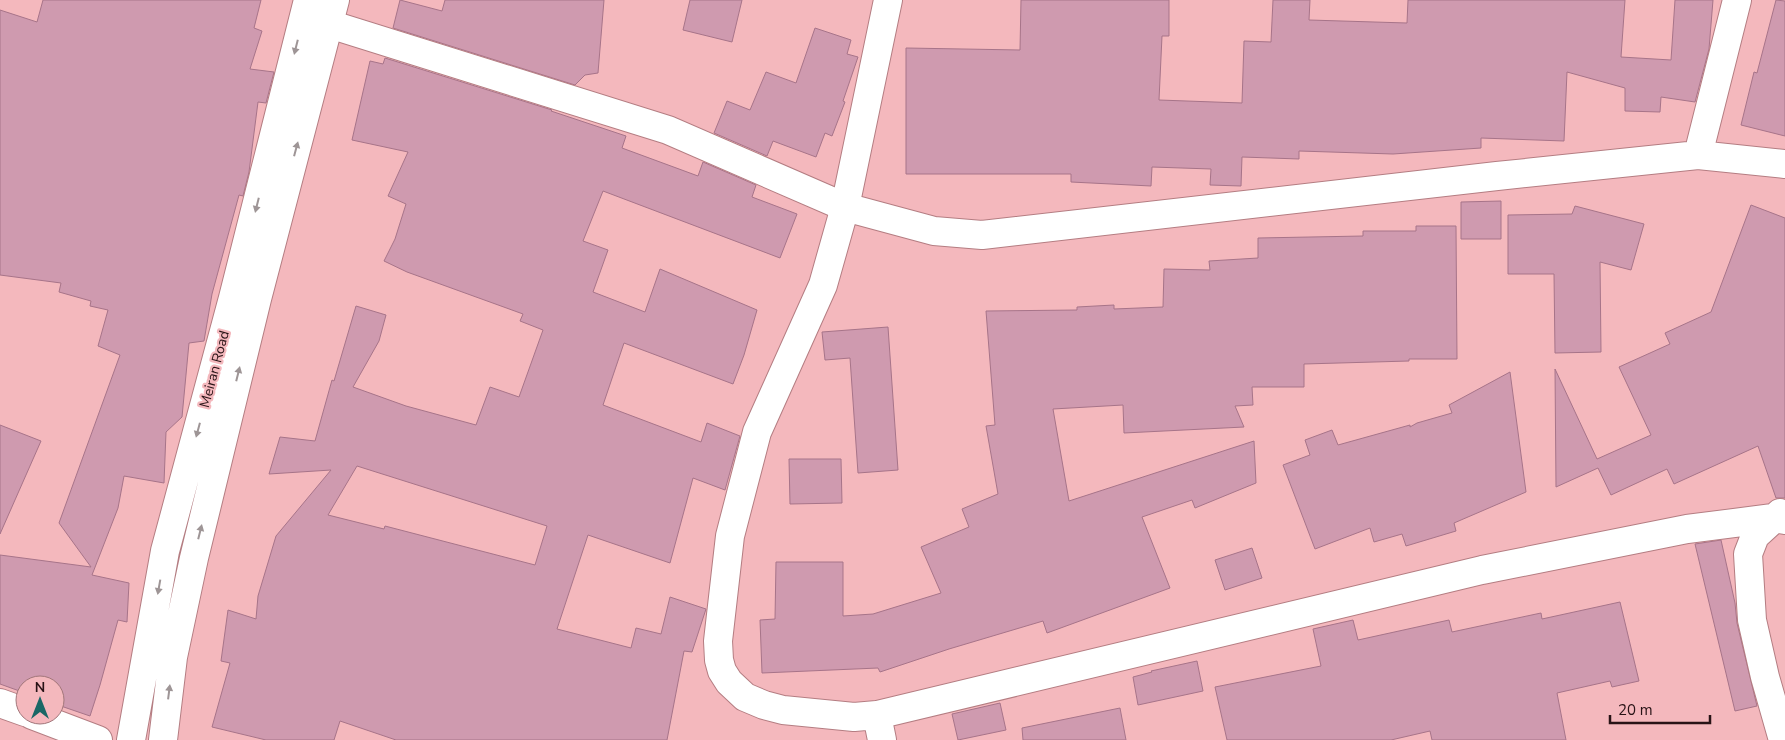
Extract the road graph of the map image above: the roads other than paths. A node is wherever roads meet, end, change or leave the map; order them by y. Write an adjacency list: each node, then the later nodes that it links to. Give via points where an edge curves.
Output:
1 (308, 0): 14 (street, Meiran Road, one-way to 14, via 236,288 165,551)
2 (888, 0): 7 (street)
3 (1737, 0): 5 (street)
4 (332, 12): 7 (street, via 668,130); 15 (street, Meiran Road, one-way to 4, via 173,657 194,558 256,299)
5 (1698, 155): 6 (street); 7 (street, via 982,235 934,231)
6 (1785, 164)
7 (845, 207): 12 (street, via 823,285 757,432 730,536 718,650 722,671 745,696 783,710 854,717)
8 (1781, 516): 12 (street, via 1687,529 1482,570); 16 (street, via 1755,536 1748,554 1752,620)
9 (0, 703): 10 (street)
10 (15, 708)
11 (58, 725): 13 (street)
12 (880, 728)
13 (98, 740)
14 (131, 740)
15 (163, 740)
16 (1783, 740)

